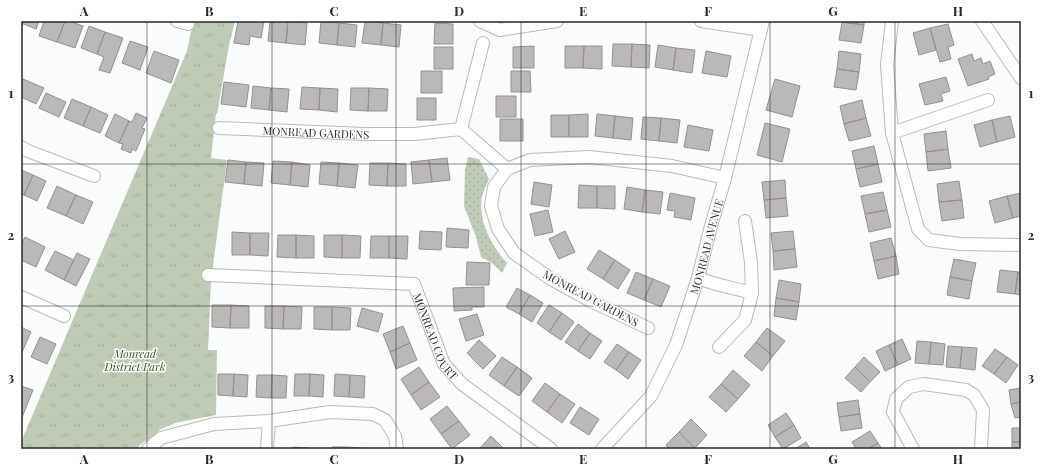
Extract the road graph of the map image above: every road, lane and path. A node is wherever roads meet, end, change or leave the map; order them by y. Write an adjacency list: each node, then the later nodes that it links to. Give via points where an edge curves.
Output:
1 (480, 21): 2 (street, via 500,30)
2 (557, 21)
3 (701, 21): 6 (street)
4 (892, 21): 12 (street, via 887,65)
5 (982, 21): 8 (street)
6 (762, 26): 16 (street, MONREAD AVENUE)
7 (483, 44): 11 (street)
8 (1021, 78)
9 (988, 100): 12 (street)
10 (219, 128): 11 (street, MONREAD GARDENS, via 365,134 414,134)
11 (461, 129): 14 (street)
12 (892, 133): 18 (street, via 918,229 929,240 960,244)
13 (21, 147): 15 (street)
14 (507, 168): 16 (street, via 530,160 589,157 672,166); 24 (street, MONREAD GARDENS, via 494,187 490,206 498,229 514,253 551,279)
15 (94, 176)
16 (725, 178): 20 (street, MONREAD AVENUE)
17 (745, 221): 21 (street, via 751,262)
18 (1021, 245)
19 (208, 275): 30 (street, MONREAD COURT, via 414,284 444,364 462,384)
20 (698, 278): 21 (street); 31 (street, MONREAD AVENUE, via 676,345 651,396)
21 (752, 293): 25 (street, via 745,320)
22 (21, 297): 23 (street)
23 (64, 316)
24 (648, 328)
25 (719, 348)
26 (269, 421): 27 (street, via 214,424 161,438); 28 (street); 29 (street, via 330,412 373,414 385,420 395,436)
27 (148, 449)
28 (267, 449)
29 (397, 449)
30 (551, 449)
31 (602, 449)
32 (913, 449): 33 (street, via 893,412 896,399 909,387 924,384 966,390 974,396 983,410)
33 (982, 449)

